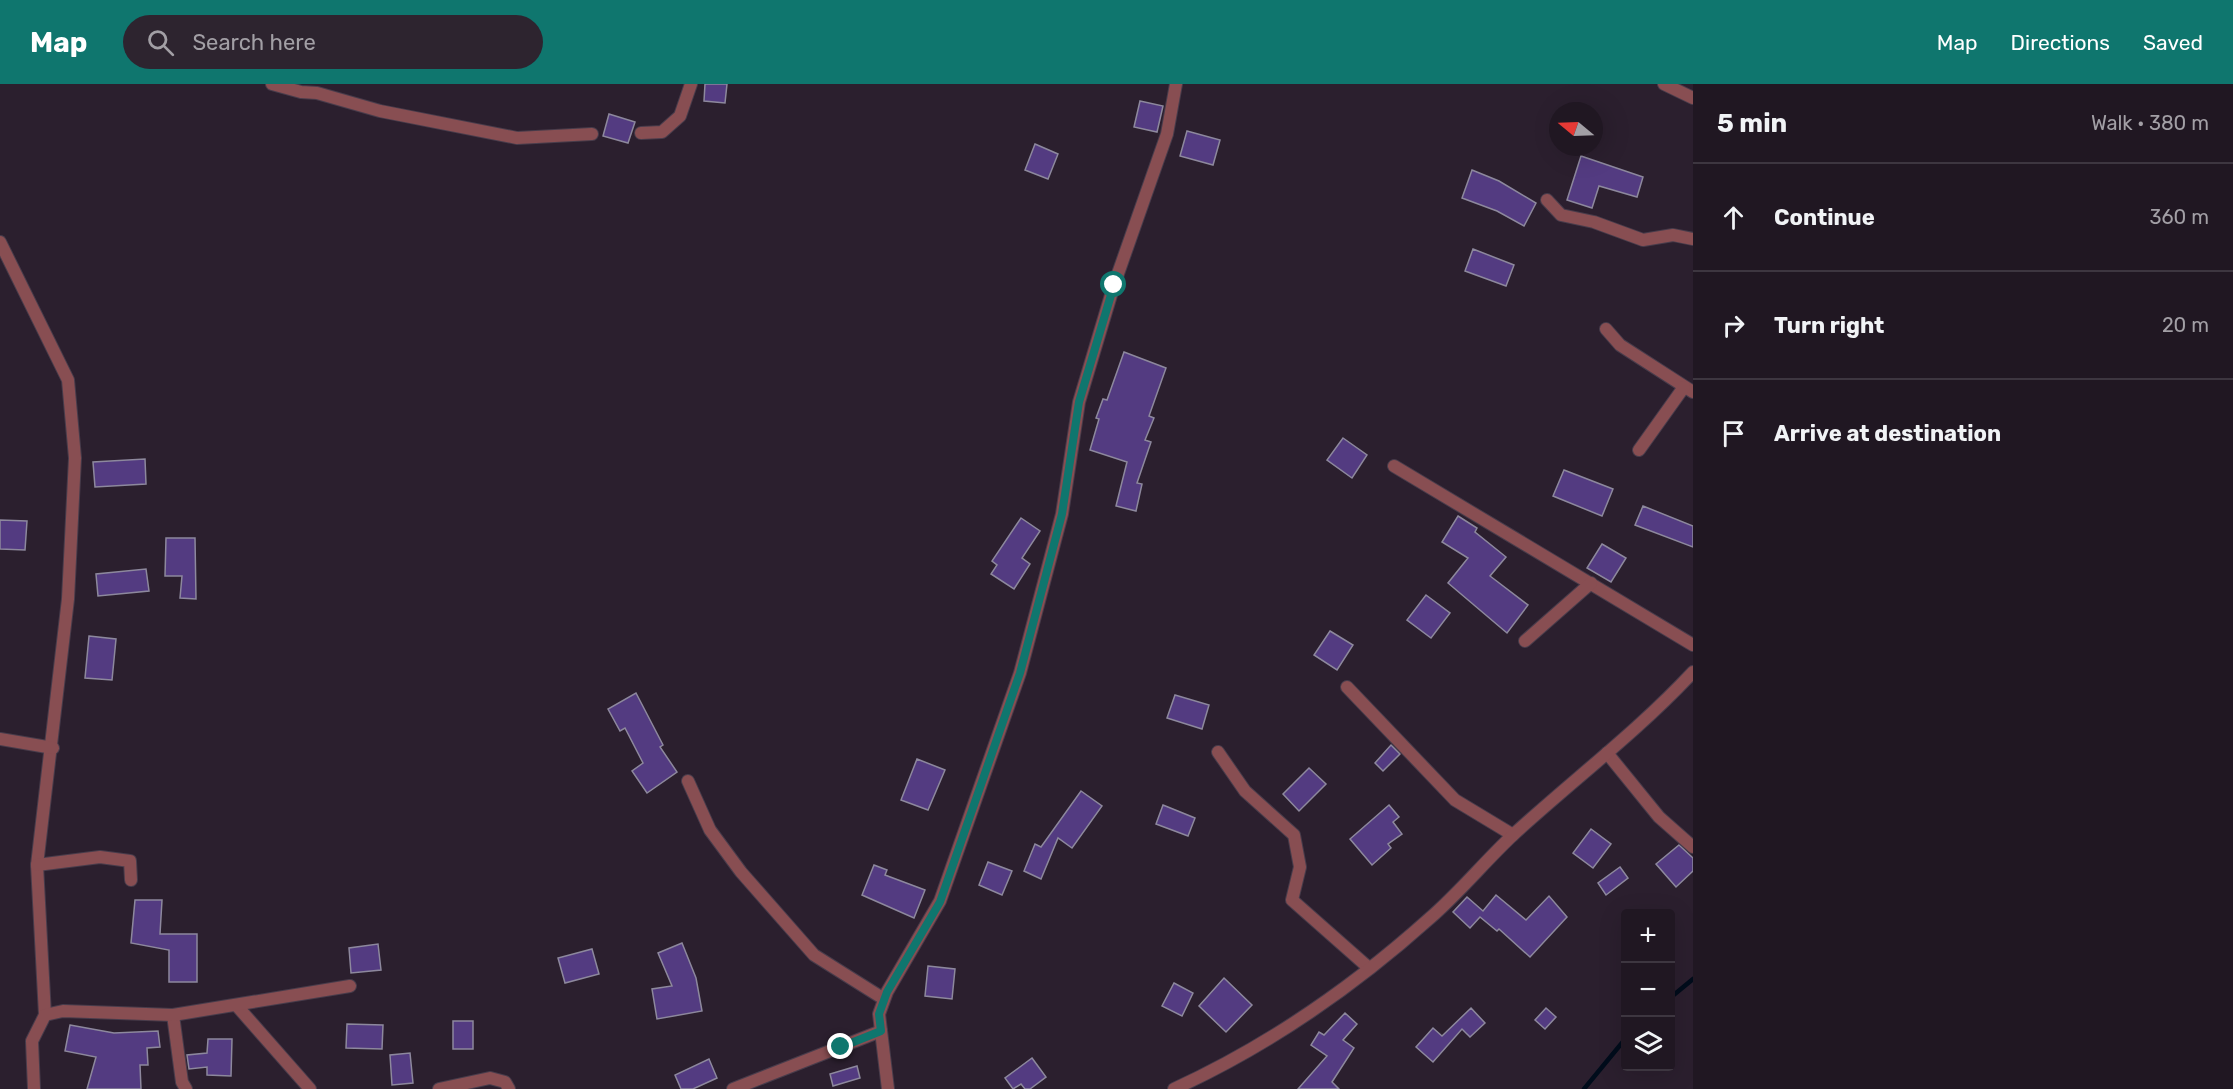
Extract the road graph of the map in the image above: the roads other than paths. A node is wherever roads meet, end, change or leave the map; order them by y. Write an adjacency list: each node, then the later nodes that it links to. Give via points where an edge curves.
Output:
1 (272, 84): 5 (street)
2 (691, 84): 7 (street, via 680,116 662,132)
3 (1176, 84): 32 (street, via 1167,134 1114,285 1079,402 1062,514 1020,673 940,902)
4 (1665, 84): 6 (street)
5 (311, 88): 8 (street, via 380,111 517,138)
6 (1693, 98)
7 (641, 133)
8 (592, 135)
9 (1547, 200): 10 (street, via 1561,215 1643,240 1672,235)
10 (1693, 239)
11 (0, 242): 22 (street, via 68,380 75,458 68,599)
12 (1606, 329): 13 (street, via 1620,345)
13 (1688, 389): 14 (street)
14 (1639, 450)
15 (1394, 466): 16 (street)
16 (1592, 583): 17 (street); 18 (street)
17 (1525, 640)
18 (1693, 645)
19 (1693, 672): 24 (street)
20 (1347, 687): 26 (street, via 1455,800)
21 (0, 739): 22 (street)
22 (53, 748): 28 (street)
23 (1218, 752): 30 (street, via 1245,790 1294,835 1300,867 1292,900)
24 (1607, 753): 26 (street); 27 (street, via 1659,817)
25 (688, 781): 32 (street, via 710,830 741,872 814,955)
26 (1513, 835): 30 (street, via 1431,918)
27 (1693, 847)
28 (37, 865): 29 (street, via 100,857 130,861); 34 (street)
29 (130, 880)
30 (1369, 968): 44 (street, via 1277,1036)
31 (350, 986): 33 (street)
32 (884, 999): 36 (street, via 879,1014)
33 (237, 1006): 35 (street); 39 (street)
34 (45, 1015): 35 (street, via 63,1011); 37 (street, via 32,1041)
35 (173, 1015): 38 (street)
36 (881, 1031): 42 (street); 43 (street)
37 (34, 1089)
38 (186, 1089)
39 (310, 1089)
40 (439, 1089): 41 (street, via 490,1078 505,1082)
41 (509, 1089)
42 (732, 1089)
43 (888, 1089)
44 (1174, 1089)

